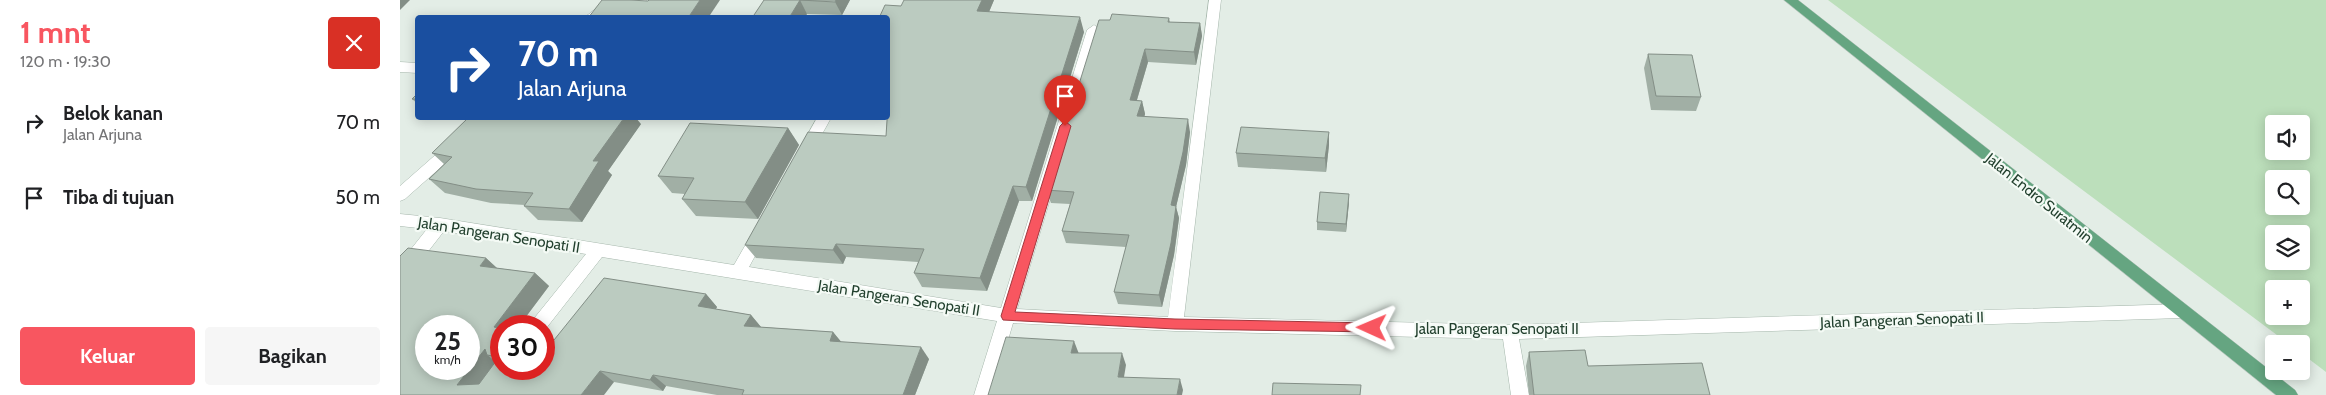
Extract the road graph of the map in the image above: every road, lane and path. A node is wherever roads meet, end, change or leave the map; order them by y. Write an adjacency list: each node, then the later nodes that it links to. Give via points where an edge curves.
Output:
1 (640, 0): 4 (street, via 604,9)
2 (1215, 0): 21 (street)
3 (1790, 0): 18 (main road, Jalan Endro Suratmin)
4 (595, 15)
5 (1094, 30): 20 (street)
6 (400, 67): 7 (street)
7 (415, 68)
8 (823, 120): 10 (street)
9 (465, 137): 11 (street)
10 (800, 160)
11 (400, 194)
12 (400, 220): 14 (street, Jalan Pangeran Senopati II)
13 (767, 220): 16 (street)
14 (440, 224): 15 (street, Jalan Pangeran Senopati II); 17 (street)
15 (597, 250): 16 (street, Jalan Pangeran Senopati II); 19 (street)
16 (738, 272): 20 (street, Jalan Pangeran Senopati II)
17 (400, 275)
18 (2181, 311): 22 (street, Jalan Pangeran Senopati II); 25 (main road, Jalan Endro Suratmin)
19 (547, 315)
20 (1008, 316): 21 (street, Jalan Pangeran Senopati II); 23 (street)
21 (1175, 324): 22 (street, Jalan Pangeran Senopati II)
22 (1510, 332): 24 (street)
23 (983, 395)
24 (1520, 395)
25 (2289, 395)

